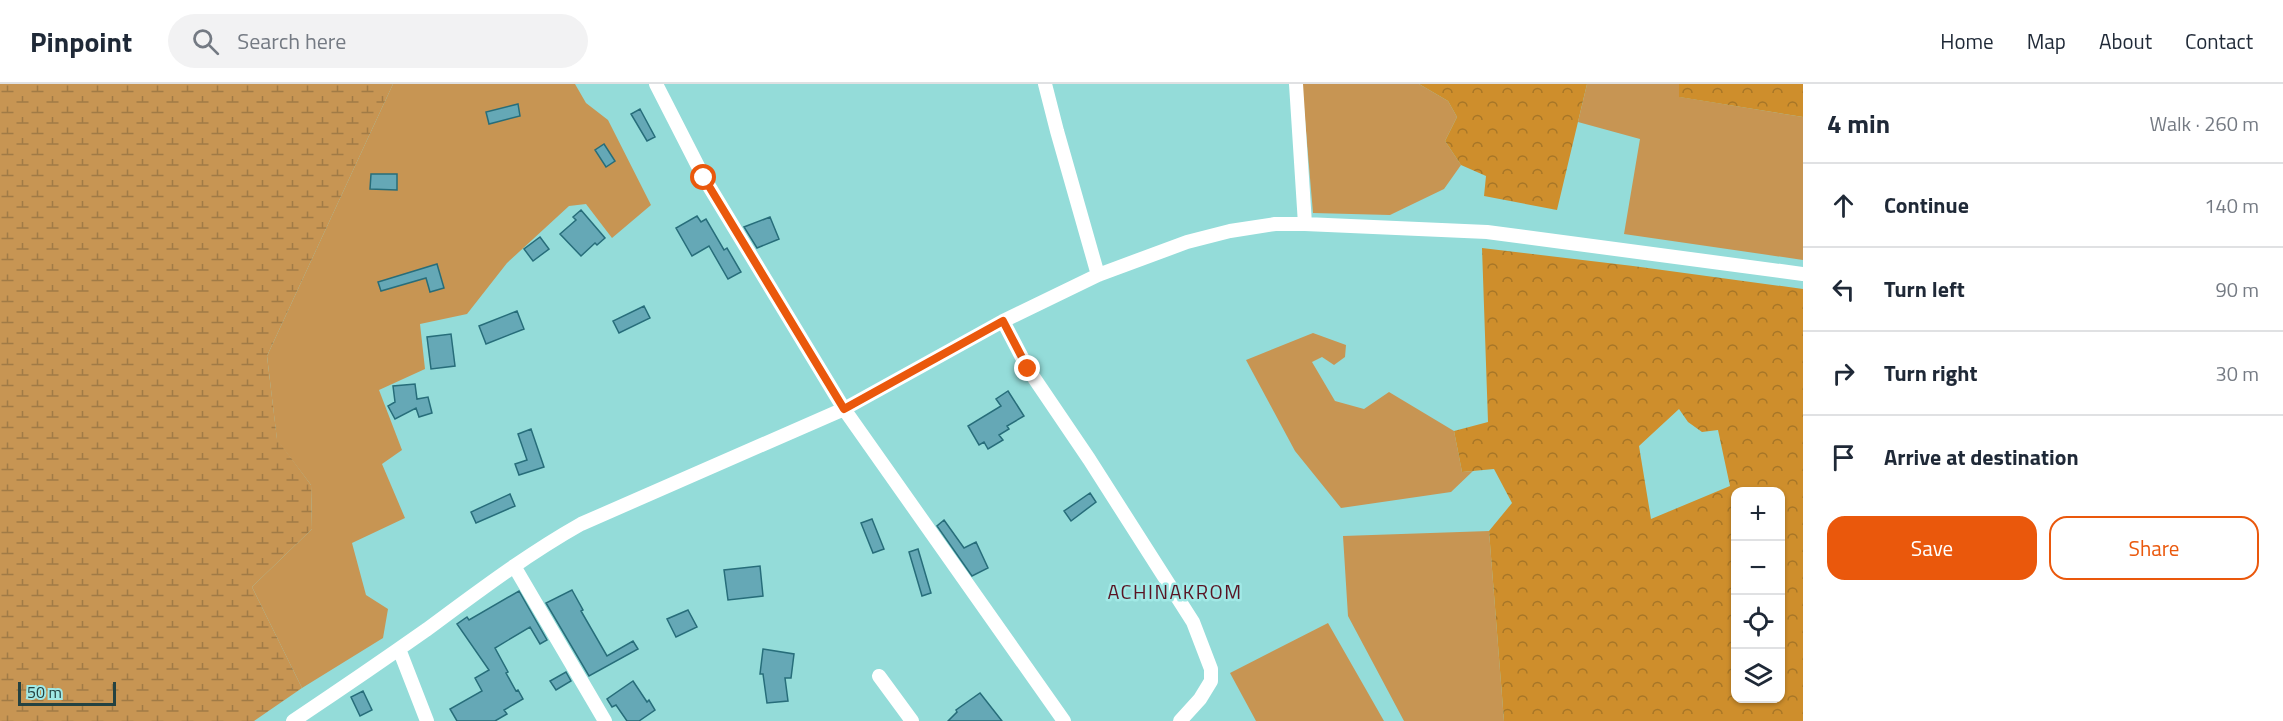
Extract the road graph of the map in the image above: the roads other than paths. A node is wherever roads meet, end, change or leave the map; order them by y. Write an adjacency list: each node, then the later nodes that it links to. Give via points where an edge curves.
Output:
1 (656, 84): 8 (street, via 704,178)
2 (1046, 84): 6 (street)
3 (1296, 84): 4 (street)
4 (1305, 224): 5 (street, via 1487,232); 6 (street, via 1230,231 1187,242)
5 (1803, 274)
6 (1098, 275): 7 (street)
7 (1003, 321): 8 (street); 17 (street, via 1028,369 1193,621 1211,669 1211,681)
8 (844, 409): 9 (street, via 581,525); 16 (street)
9 (514, 566): 10 (street); 14 (street)
10 (399, 649): 12 (street); 13 (street)
11 (879, 676): 15 (street)
12 (293, 721)
13 (427, 721)
14 (605, 721)
15 (912, 721)
16 (1064, 721)
17 (1180, 721)

